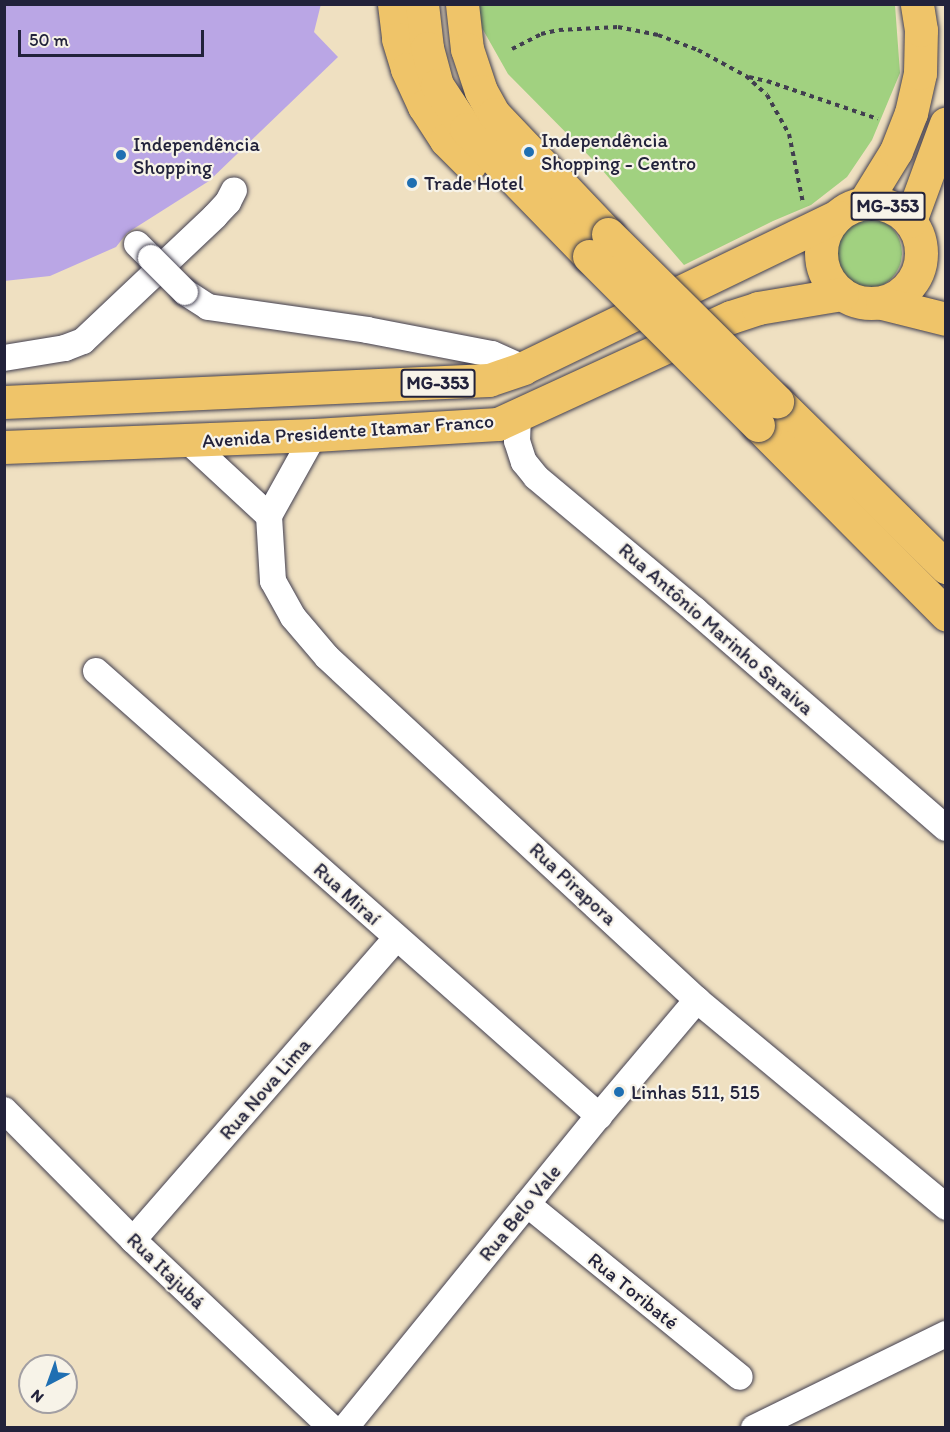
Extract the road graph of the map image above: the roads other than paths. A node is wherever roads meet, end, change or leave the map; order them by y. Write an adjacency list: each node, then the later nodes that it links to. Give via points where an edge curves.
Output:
1 (394, 4): 8 (main road, via 407,69 446,140 481,173)
2 (422, 4): 8 (main road, via 426,48 437,85 466,129)
3 (462, 4): 10 (main road, via 466,49 481,91 494,114)
4 (916, 4): 7 (main road, via 921,30 920,73 896,151)
5 (945, 123): 9 (main road)
6 (234, 190): 15 (street, via 228,202 83,341 65,348)
7 (836, 216): 9 (main road, MG-353, via 881,203 897,210); 12 (main road, MG-353, via 822,242 821,257 828,278); 16 (main road, Avenida Presidente Itamar Franco / MG-353)
8 (558, 224): 10 (main road)
9 (926, 244): 13 (main road, MG-353, via 908,288)
10 (598, 245): 18 (main road, bridge)
11 (144, 251): 16 (street, bridge, via 185,292 208,307 367,330 492,354)
12 (842, 294): 13 (main road, MG-353, via 868,304); 19 (main road, Avenida Presidente Itamar Franco / MG-353, via 758,308 731,317)
13 (882, 303): 14 (main road, MG-353)
14 (945, 319)
15 (4, 358)
16 (523, 368): 17 (main road, Avenida Presidente Itamar Franco / MG-353, via 489,380 466,382)
17 (4, 402)
18 (768, 413): 24 (main road); 25 (main road)
19 (518, 414): 20 (main road, Avenida Presidente Itamar Franco / MG-353, via 498,424 478,427); 27 (street, Rua Antônio Marinho Saraiva, via 517,441 524,462 537,477)
20 (314, 435): 21 (main road, Avenida Presidente Itamar Franco / MG-353); 23 (street)
21 (188, 441): 22 (main road, Avenida Presidente Itamar Franco / MG-353); 23 (street)
22 (4, 447)
23 (269, 516): 29 (street, Rua Pirapora, via 273,581 293,617 327,657)
24 (945, 567)
25 (945, 614)
26 (96, 671): 28 (street, Rua Miraí)
27 (945, 828)
28 (396, 939): 31 (street, Rua Miraí); 34 (street, Rua Nova Lima)
29 (697, 1000): 31 (street, Rua Belo Vale); 33 (street, Rua Pirapora)
30 (4, 1110): 34 (street, Rua Itajubá)
31 (599, 1116): 32 (street, Rua Belo Vale)
32 (527, 1204): 36 (street, Rua Toribaté); 38 (street, Rua Belo Vale)
33 (945, 1207)
34 (133, 1240): 37 (street, Rua Itajubá)
35 (945, 1334): 39 (street)
36 (740, 1377)
37 (332, 1428)
38 (345, 1428)
39 (754, 1428)

